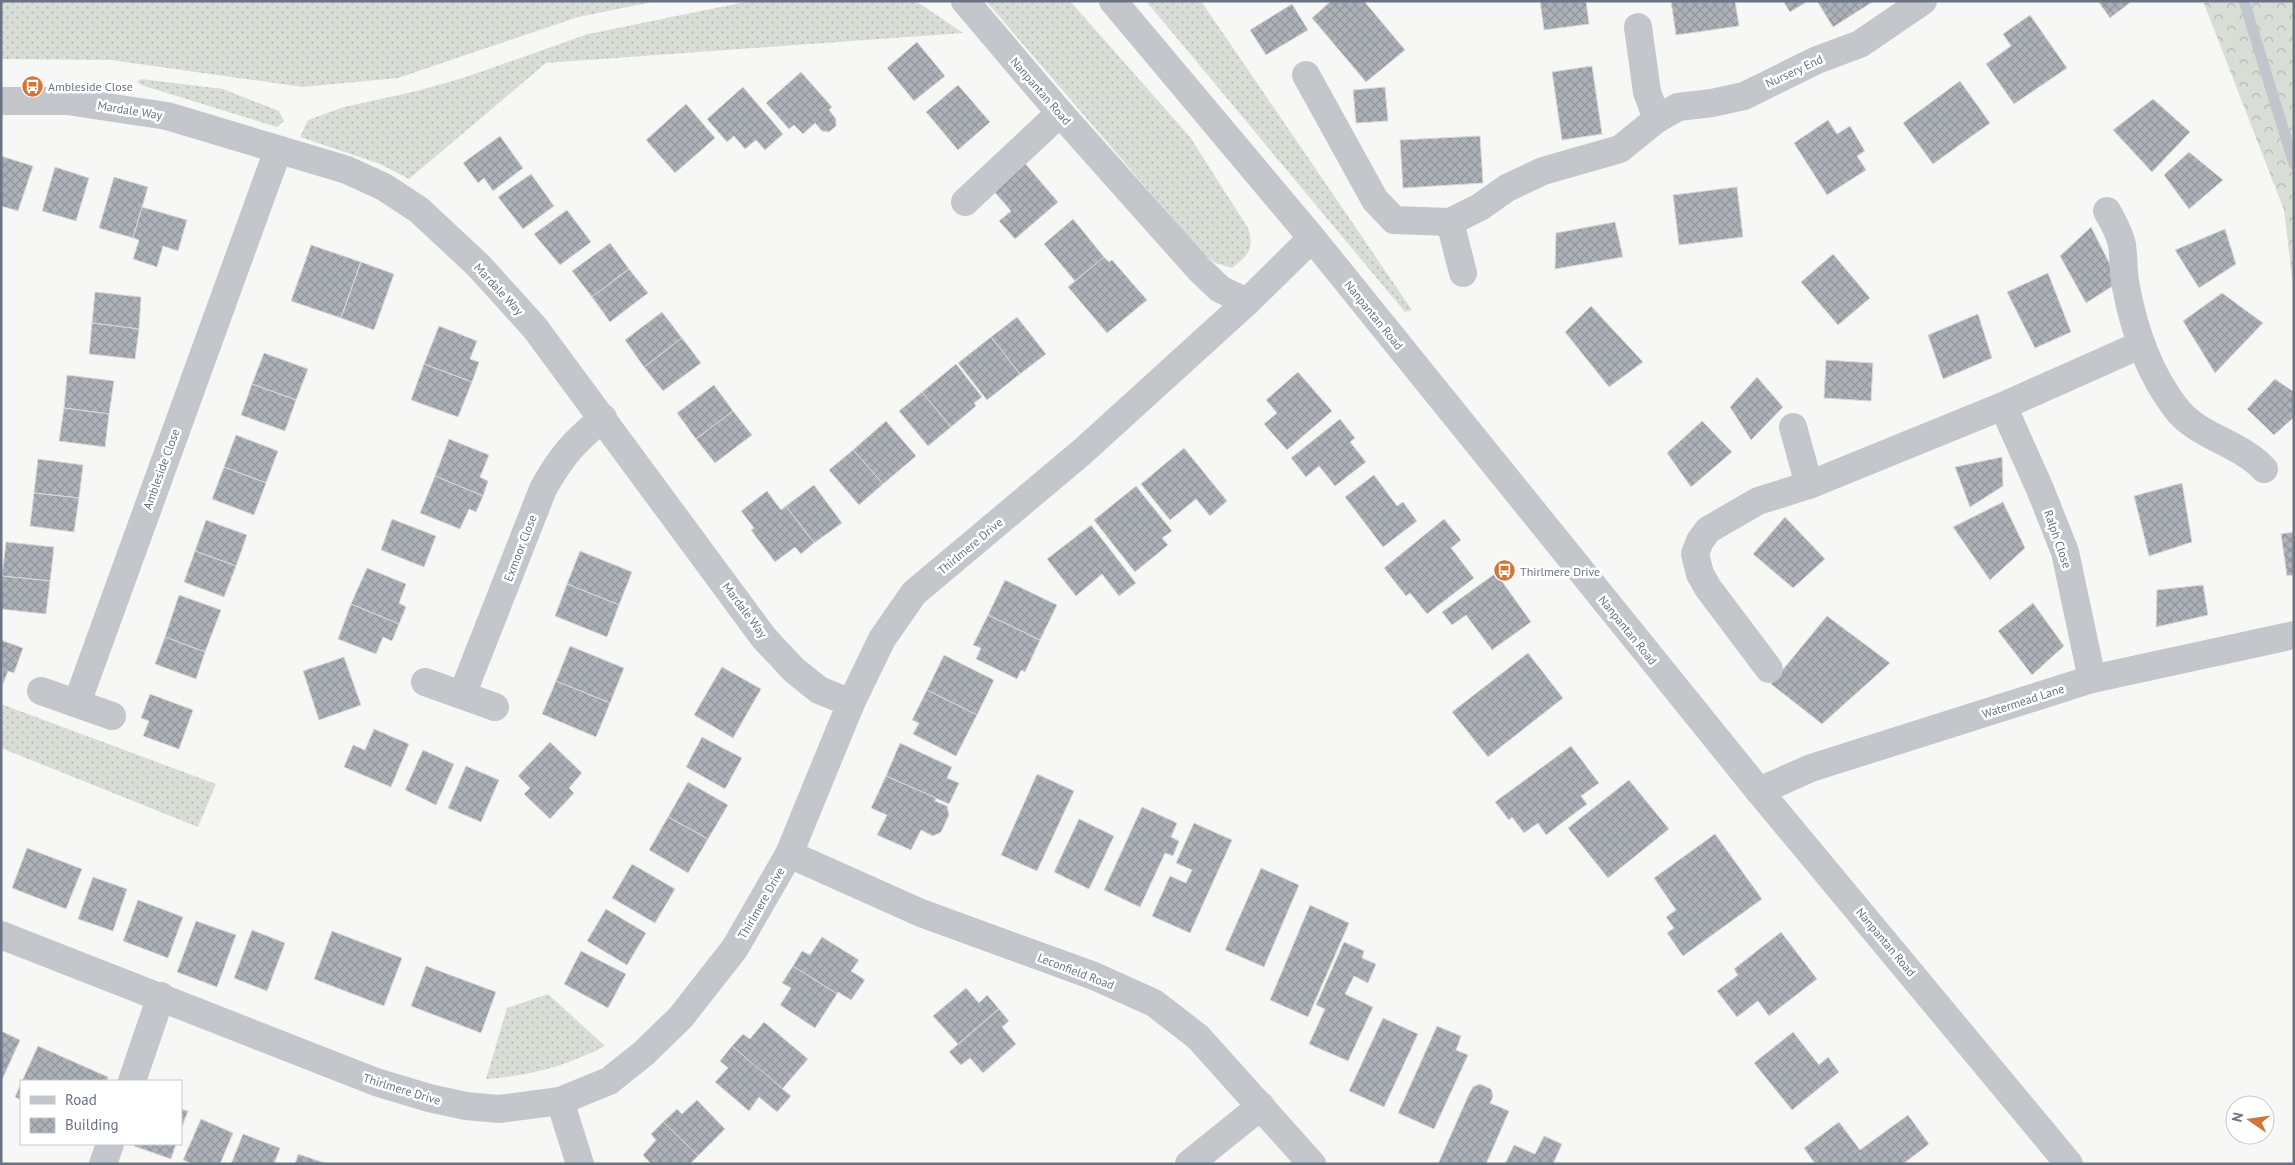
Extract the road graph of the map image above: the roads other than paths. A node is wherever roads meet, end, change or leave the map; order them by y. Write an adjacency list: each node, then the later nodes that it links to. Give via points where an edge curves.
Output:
1 (965, 1): 7 (street, Nanpantan Road)
2 (1114, 1): 13 (street, Nanpantan Road)
3 (1922, 1): 8 (street, Nursery End, via 1860,44 1800,67 1744,96 1678,107)
4 (1638, 27): 8 (street, via 1647,92)
5 (1306, 75): 12 (street, via 1375,200 1394,220)
6 (1, 101): 9 (street, Mardale Way, via 67,101 166,116)
7 (1060, 113): 10 (street); 15 (street, Nanpantan Road, via 1198,269 1220,289)
8 (1657, 119): 12 (street, Nursery End, via 1620,149 1543,171)
9 (278, 150): 18 (street, Mardale Way, via 347,170 384,187 419,210 479,266 535,328); 28 (street, Ambleside Close)
10 (965, 202)
11 (2107, 210): 16 (street, via 2122,245 2126,285)
12 (1450, 222): 14 (street)
13 (1312, 238): 15 (street, Thirlmere Drive); 32 (street, Nanpantan Road)
14 (1463, 273)
15 (1247, 302): 29 (street, Thirlmere Drive, via 1082,452 914,593 882,638)
16 (2140, 345): 17 (street); 20 (street, via 2175,408 2215,438 2253,457)
17 (2003, 406): 21 (street); 24 (street, Ralph Close, via 2065,552)
18 (603, 418): 27 (street, Exmoor Close, via 560,459 542,490); 29 (street, Mardale Way, via 764,638 794,670 819,690)
19 (1793, 427): 21 (street)
20 (2264, 469)
21 (1809, 485): 23 (street, via 1758,501 1708,530 1695,554 1708,588)
22 (2294, 635): 24 (street, Watermead Lane)
23 (1769, 669)
24 (2092, 679): 32 (street, Watermead Lane, via 1811,768)
25 (425, 682): 27 (street)
26 (41, 690): 28 (street)
27 (462, 695): 30 (street)
28 (77, 703): 31 (street)
29 (852, 703): 33 (street, Thirlmere Drive)
30 (496, 707)
31 (112, 716)
32 (1759, 791): 44 (street, Nanpantan Road)
33 (789, 854): 37 (street, Thirlmere Drive, via 735,948 681,1017 644,1054 609,1081); 38 (street, Leconfield Road, via 921,913 1094,976 1154,1003 1198,1037)
34 (1, 935): 35 (street, Thirlmere Drive)
35 (161, 996): 36 (street); 37 (street, Thirlmere Drive, via 376,1082 429,1098 499,1109)
36 (132, 1080)
37 (560, 1100): 41 (street)
38 (1261, 1106): 42 (street); 43 (street, Leconfield Road)
39 (110, 1145): 40 (street)
40 (103, 1164)
41 (580, 1164)
42 (1189, 1164)
43 (1312, 1164)
44 (2069, 1164)

